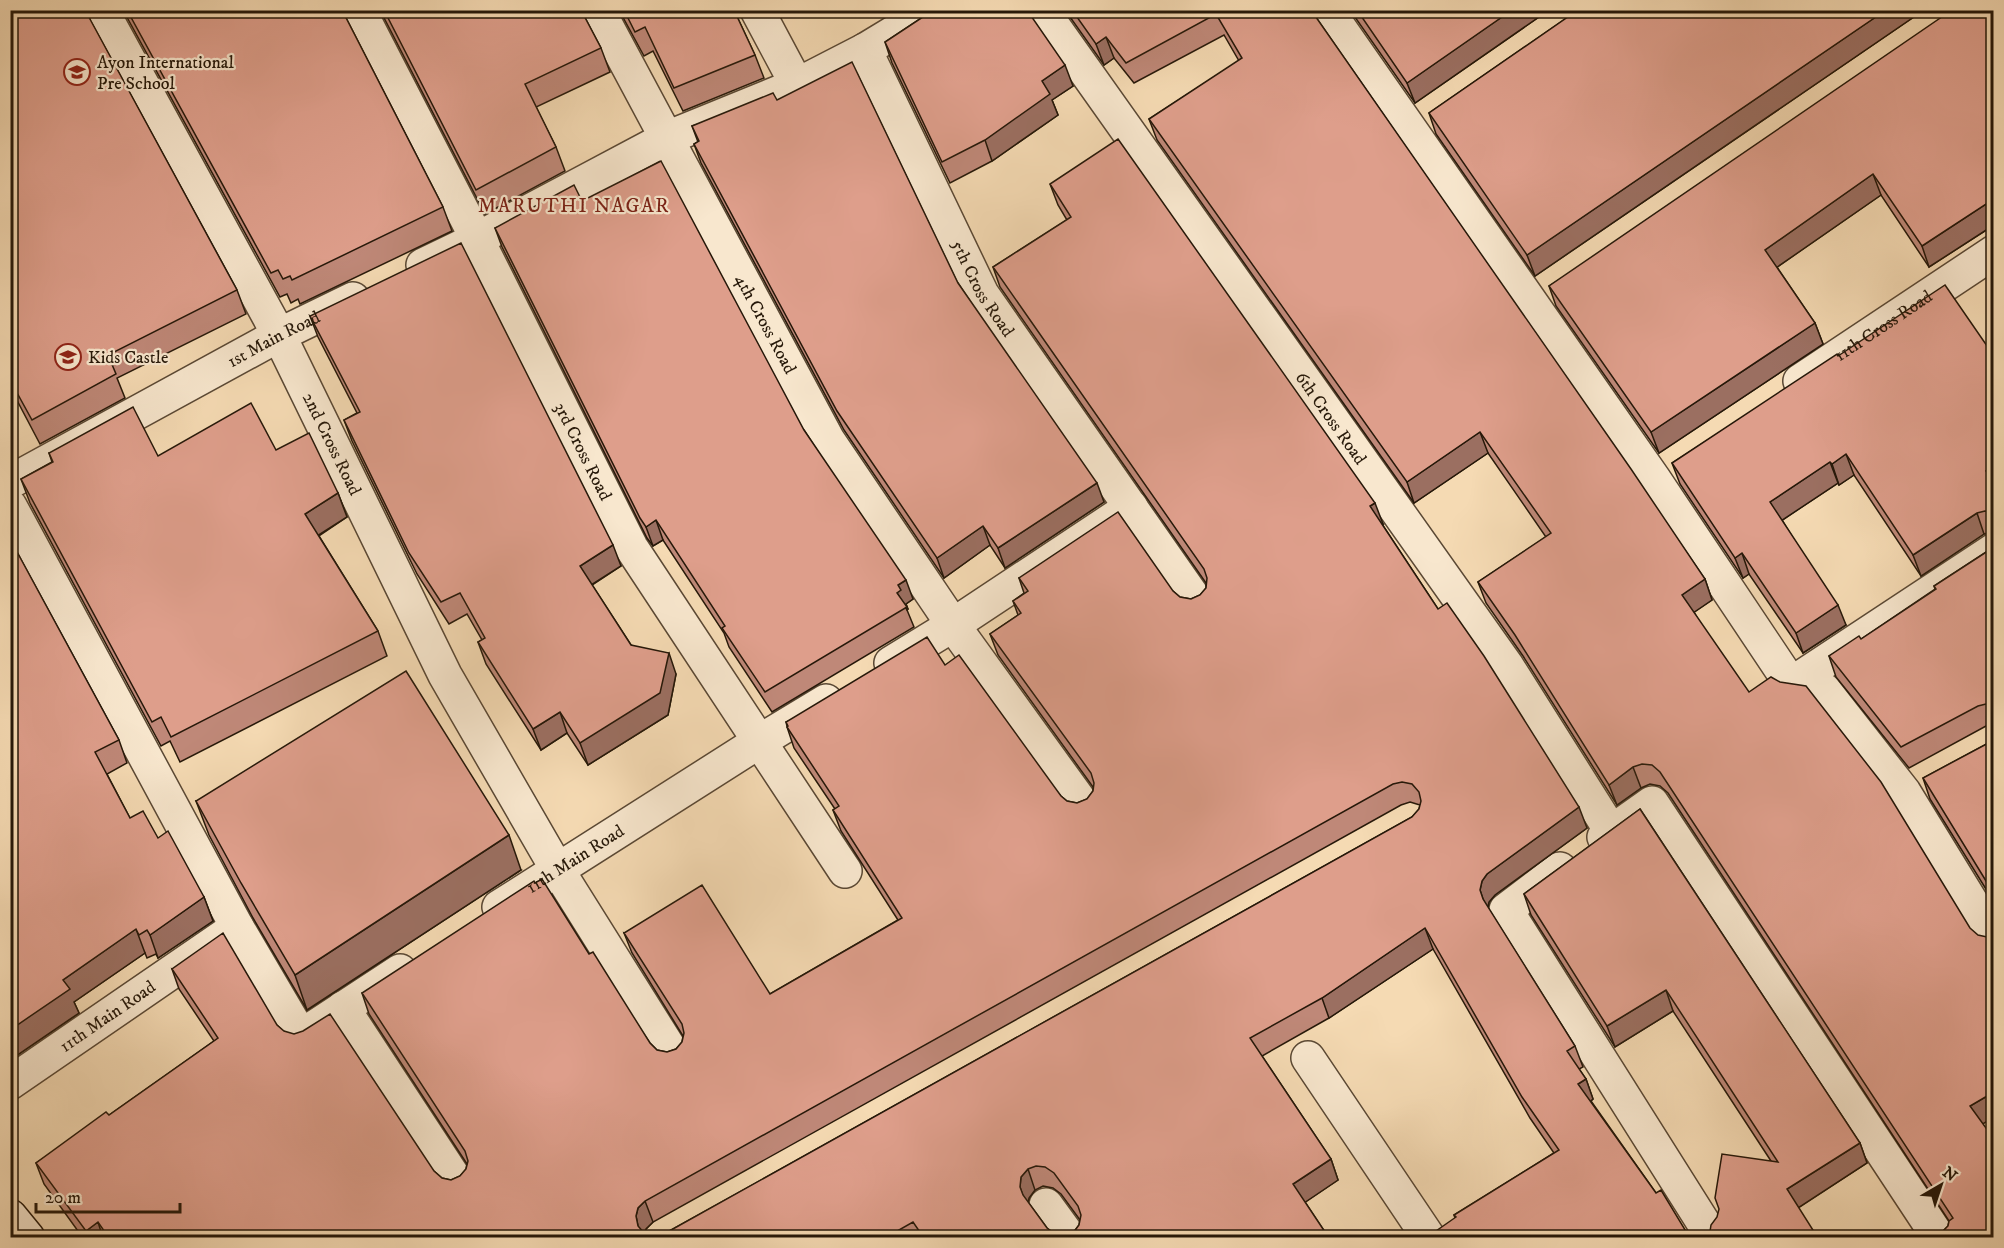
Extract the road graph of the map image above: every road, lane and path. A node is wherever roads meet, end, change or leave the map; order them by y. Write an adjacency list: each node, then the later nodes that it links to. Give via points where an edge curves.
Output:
1 (359, 10): 11 (street, 3rd Cross Road)
2 (598, 10): 10 (street, 4th Cross Road)
3 (757, 10): 9 (street)
4 (931, 10): 8 (street, 1st Main Road)
5 (1042, 10): 28 (street, 6th Cross Road, via 1507,666)
6 (1327, 10): 16 (street, via 1420,122 1541,294)
7 (107, 20): 13 (street, 2nd Cross Road)
8 (865, 50): 9 (street, 1st Main Road); 19 (street, 5th Cross Road, via 982,294)
9 (797, 85): 10 (street, 1st Main Road)
10 (667, 138): 11 (street, 1st Main Road); 22 (street, 4th Cross Road, via 828,440)
11 (477, 239): 13 (street, 1st Main Road); 24 (street, 3rd Cross Road, via 631,547)
12 (1994, 252): 14 (street, 11th Cross Road)
13 (279, 335): 17 (street, 1st Main Road); 29 (street, 2nd Cross Road, via 445,675)
14 (1780, 395)
15 (1683, 459): 16 (street)
16 (1654, 479): 23 (street)
17 (10, 482)
18 (10, 506): 32 (street)
19 (1131, 507): 21 (street, 5th Cross Road); 22 (street, 11th Main Road)
20 (1994, 550): 23 (street)
21 (1196, 601)
22 (953, 625): 24 (street, 11th Main Road); 27 (street, 4th Cross Road)
23 (1791, 684): 26 (street, via 1824,690)
24 (760, 741): 29 (street, 11th Main Road); 30 (street, 3rd Cross Road)
25 (1934, 776): 26 (street)
26 (1904, 792): 33 (street)
27 (1083, 805)
28 (1611, 831): 42 (street, via 1506,910); 46 (street, via 1652,802)
29 (557, 868): 31 (street, 11th Main Road); 36 (street, 2nd Cross Road)
30 (845, 871)
31 (470, 926)
32 (237, 927): 35 (street, via 301,1036); 38 (street, 11th Main Road)
33 (1994, 939)
34 (421, 958): 35 (street)
35 (343, 1008): 39 (street)
36 (674, 1054)
37 (1308, 1058): 45 (street)
38 (10, 1083)
39 (457, 1182)
40 (1046, 1205): 44 (street)
41 (10, 1216): 43 (street)
42 (1708, 1230)
43 (28, 1238)
44 (1070, 1238)
45 (1429, 1238)
46 (1939, 1238)

